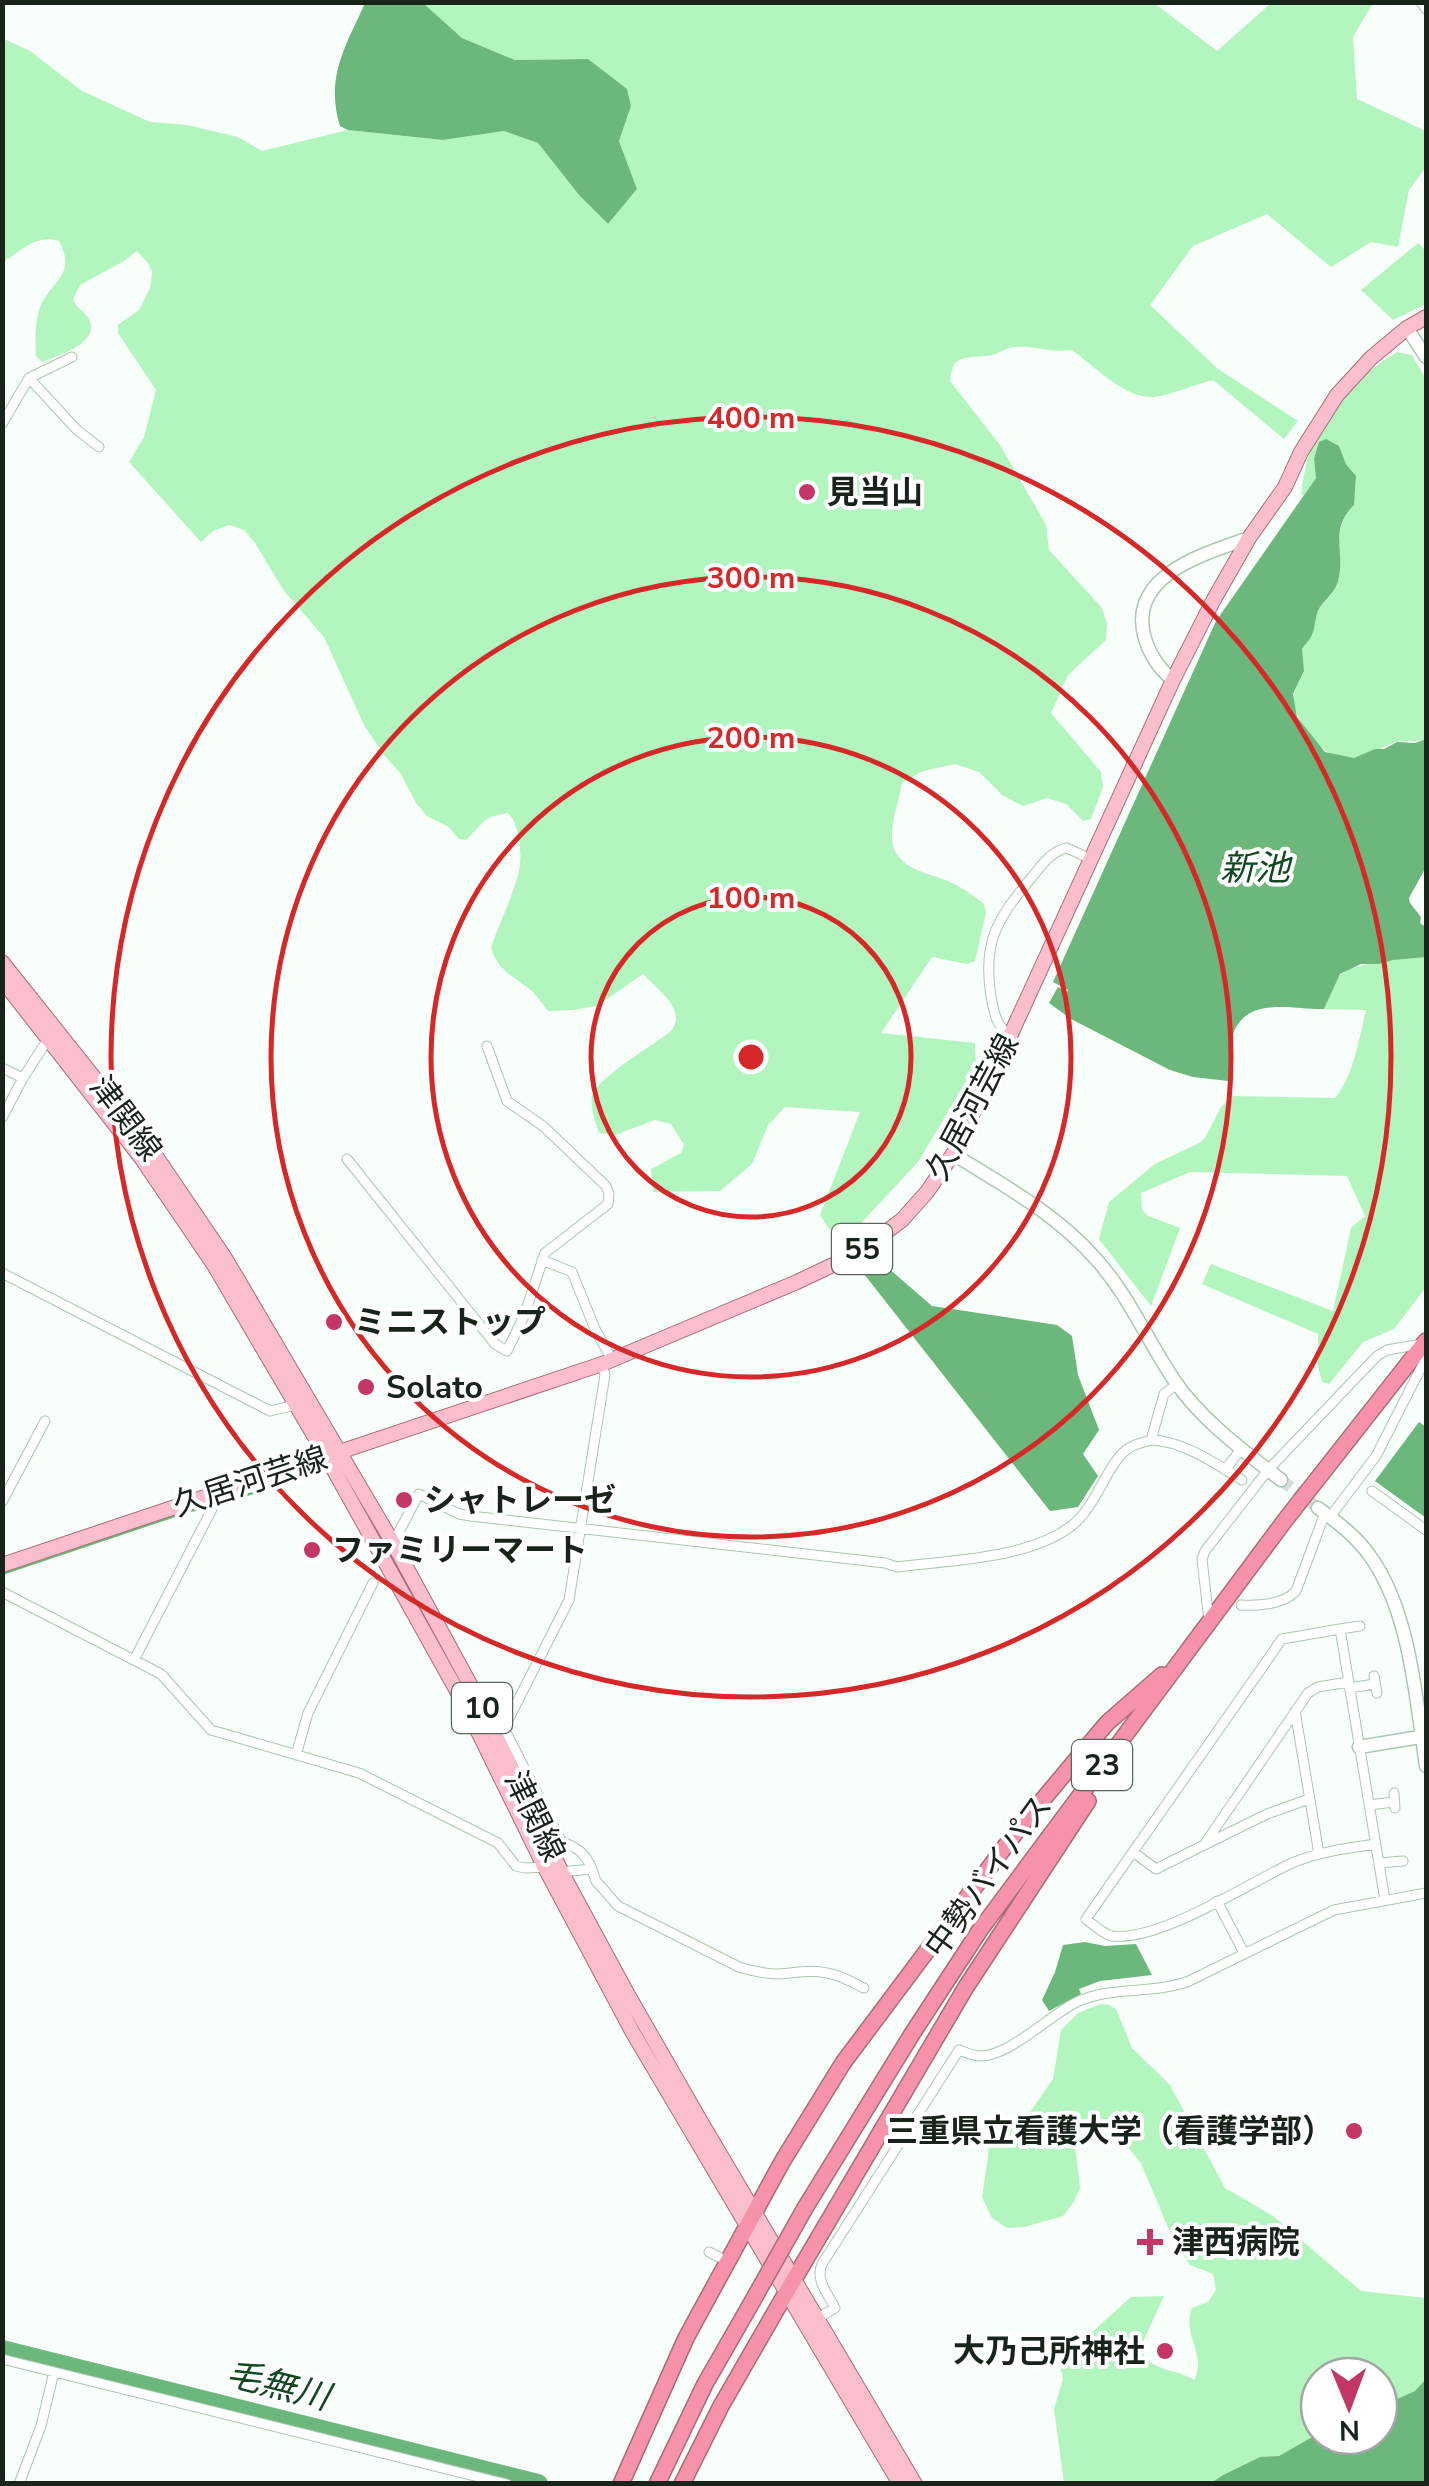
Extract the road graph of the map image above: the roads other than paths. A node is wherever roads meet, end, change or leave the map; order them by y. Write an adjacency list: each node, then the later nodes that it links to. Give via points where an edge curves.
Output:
1 (1420, 2): 2 (street)
2 (1426, 9)
3 (1426, 317): 4 (main road, 久居河芸線 / 55)
4 (1407, 328): 6 (street); 10 (main road, 久居河芸線 / 55, via 1337,395)
5 (72, 357): 7 (street)
6 (1426, 357)
7 (29, 378): 8 (street); 9 (street)
8 (2, 424)
9 (99, 447)
10 (1249, 538): 11 (main road, 久居河芸線 / 55); 11 (street, via 1173,570 1148,598 1144,637)
11 (1173, 680): 12 (main road, 久居河芸線 / 55)
12 (1092, 860): 15 (main road, 久居河芸線 / 55); 15 (street, via 1067,848 1054,853 996,927 988,974 996,1021)
13 (2, 962): 32 (main road, 津関線 / 10, via 151,1149 225,1258)
14 (2, 980): 16 (main road, 津関線 / 10)
15 (1010, 1036): 21 (main road, 久居河芸線 / 55)
16 (48, 1038): 19 (street); 28 (main road, 津関線 / 10, via 204,1250)
17 (486, 1046): 23 (street, via 507,1101 543,1126 609,1194 608,1204)
18 (2, 1068): 19 (street)
19 (22, 1078): 20 (street)
20 (2, 1118)
21 (952, 1154): 26 (main road, 久居河芸線 / 55, via 902,1220 856,1254); 27 (street, via 1032,1203 1084,1246 1126,1299)
22 (347, 1159): 23 (street, via 506,1353)
23 (542, 1260): 26 (street, via 572,1272)
24 (2, 1273): 28 (street, via 270,1411)
25 (1426, 1348): 34 (street, via 1378,1356); 40 (street, via 1376,1456); 48 (highway, 中勢バイパス / 23)
26 (607, 1362): 32 (main road, 久居河芸線 / 55); 41 (street)
27 (1176, 1384): 30 (street, via 1164,1394); 31 (street)
28 (295, 1405): 32 (main road, 津関線 / 10)
29 (46, 1421): 38 (street)
30 (1151, 1440): 33 (street); 41 (street, via 1119,1457 1092,1504 1058,1536 998,1555 897,1567)
31 (1241, 1449): 33 (street); 34 (street)
32 (333, 1454): 39 (main road, 久居河芸線 / 55); 43 (main road, 津関線 / 10); 69 (main road, 津関線 / 10)
33 (1225, 1470): 35 (street)
34 (1268, 1470): 36 (street); 48 (street, via 1205,1551)
35 (1242, 1480)
36 (1280, 1480)
37 (1372, 1491): 42 (street)
38 (2, 1502)
39 (213, 1502): 44 (main road, 久居河芸線 / 55); 52 (street)
40 (1324, 1513): 47 (street, via 1296,1591 1281,1602); 56 (street, via 1369,1554 1390,1589)
41 (579, 1529): 43 (street, via 459,1514 419,1494); 70 (street, via 569,1600 504,1728 561,1841 586,1855)
42 (1426, 1530)
43 (393, 1543): 71 (main road, 津関線 / 10)
44 (2, 1565)
45 (373, 1584): 58 (street, via 308,1713)
46 (2, 1592): 52 (street)
47 (1241, 1606)
48 (1209, 1622): 51 (highway, 中勢バイパス / 23)
49 (1360, 1626): 50 (street)
50 (1340, 1628): 54 (street); 65 (street, via 1282,1639)
51 (1184, 1656): 77 (highway, via 1107,1722 1019,1828 844,2063); 80 (highway, via 976,1970); 88 (highway, 中勢バイパス / 23, bridge, via 980,1930 912,2034 705,2384)
52 (134, 1660): 58 (street, via 161,1674 211,1730)
53 (1375, 1684): 54 (street)
54 (1349, 1685): 55 (street, via 1312,1689); 57 (street)
55 (1295, 1710): 60 (street); 64 (street)
56 (1424, 1736): 57 (street); 59 (street)
57 (1359, 1747): 62 (street)
58 (296, 1755): 69 (street, via 358,1773 410,1798 498,1844 516,1866)
59 (1426, 1766)
60 (1309, 1799): 64 (street); 66 (street)
61 (1394, 1801): 62 (street)
62 (1369, 1805): 63 (street)
63 (1375, 1844): 66 (street); 68 (street)
64 (1204, 1845): 65 (street, via 1156,1868)
65 (1133, 1852): 73 (street, via 1086,1919 1108,1936 1164,1927)
66 (1319, 1854): 73 (street)
67 (1403, 1860): 68 (street)
68 (1379, 1864): 74 (street)
69 (544, 1866): 71 (street); 77 (main road, 津関線 / 10, via 632,2033)
70 (592, 1869): 71 (street); 76 (street, via 618,1906 739,1967 827,1972)
71 (562, 1872): 77 (main road, 津関線 / 10)
72 (1426, 1893): 74 (street)
73 (1217, 1900): 75 (street)
74 (1384, 1900): 75 (street, via 1334,1910)
75 (1244, 1954): 82 (street, via 1169,1988 1104,1993 1076,2003 998,2053 959,2050 822,2264 820,2281 835,2308)
76 (864, 1988)
77 (751, 2219): 79 (highway); 80 (main road, 津関線 / 10); 81 (main road, 津関線 / 10)
78 (708, 2252): 79 (street)
79 (727, 2261): 87 (highway)
80 (795, 2278): 81 (highway); 82 (main road, 津関線 / 10)
81 (786, 2293): 89 (highway); 90 (main road, 津関線 / 10)
82 (818, 2318): 91 (main road, 津関線 / 10)
83 (2, 2359): 84 (street)
84 (54, 2372): 85 (street); 86 (street)
85 (19, 2484)
86 (506, 2484)
87 (621, 2484)
88 (657, 2484)
89 (682, 2484)
90 (900, 2484)
91 (916, 2484)

